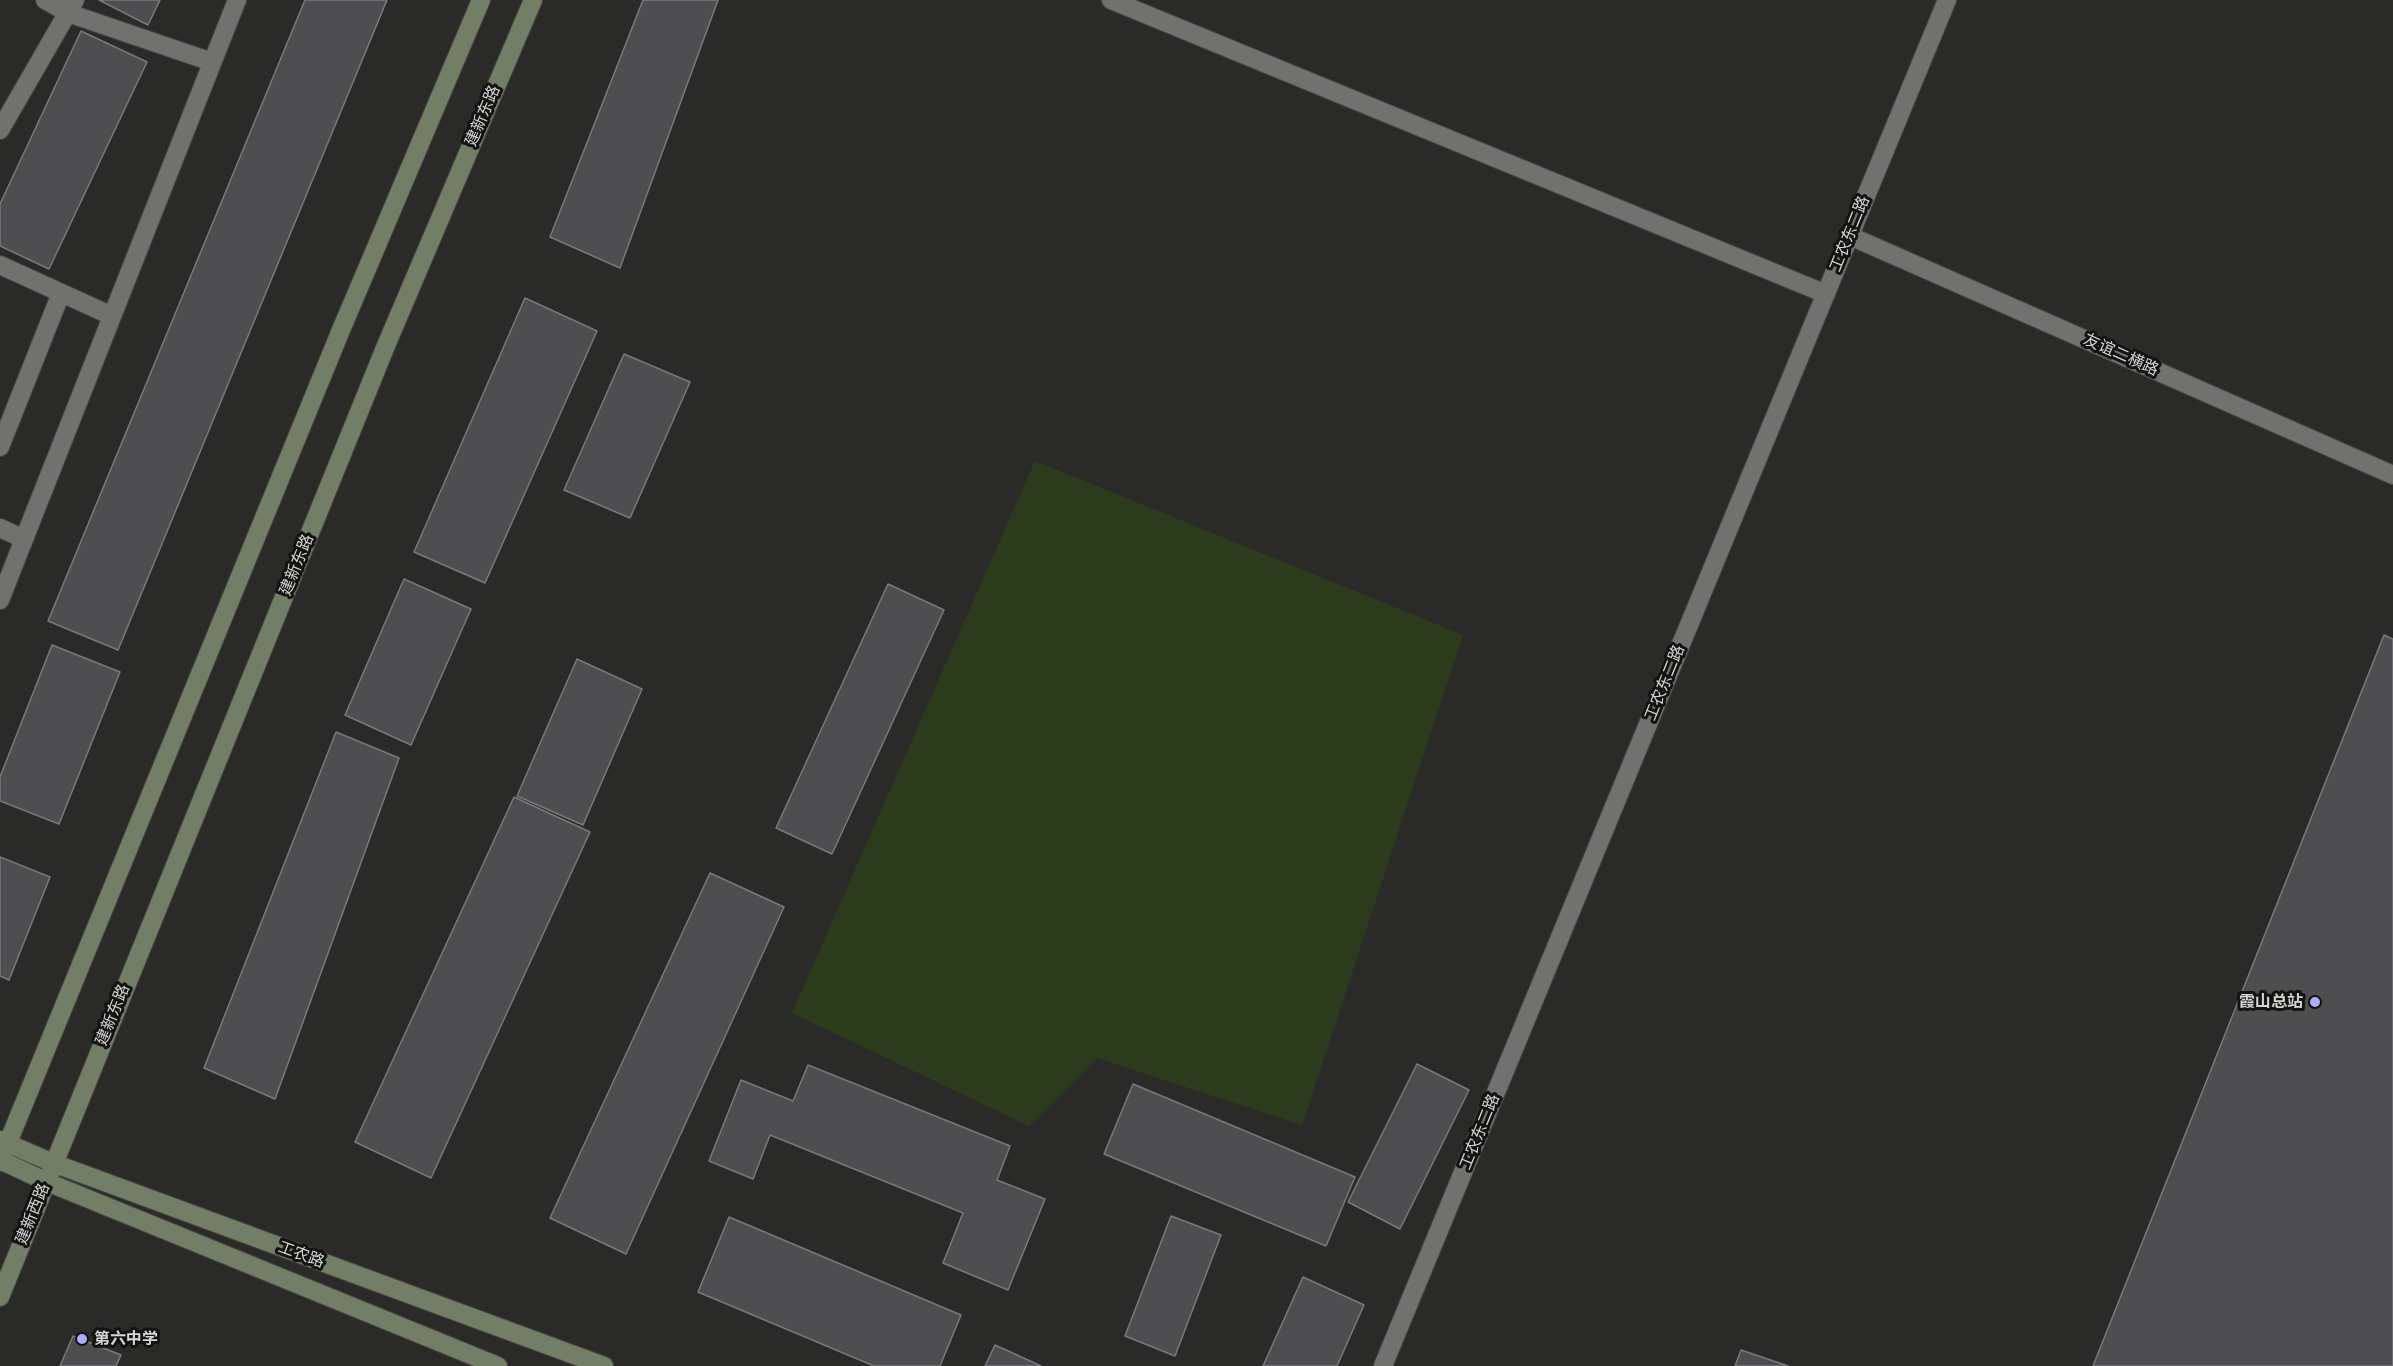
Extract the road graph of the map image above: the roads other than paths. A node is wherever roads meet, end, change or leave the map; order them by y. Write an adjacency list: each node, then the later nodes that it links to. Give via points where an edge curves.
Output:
1 (45, 0): 7 (street)
2 (237, 0): 8 (street)
3 (481, 0): 21 (street)
4 (533, 0): 20 (street, 建新东路, via 385,348)
5 (1111, 0): 13 (street)
6 (1947, 0): 10 (street, 工农东二路)
7 (71, 7): 8 (street); 9 (street)
8 (212, 62): 14 (street)
9 (0, 130)
10 (1850, 236): 13 (street, 工农东二路); 16 (street, 友谊二横路)
11 (0, 265): 12 (street)
12 (61, 293): 14 (street); 15 (street)
13 (1826, 294): 27 (street, 工农东二路)
14 (112, 316): 18 (street)
15 (0, 447)
16 (2393, 475)
17 (0, 528): 18 (street)
18 (24, 539): 19 (street)
19 (0, 600)
20 (66, 1131): 22 (street, 建新西路)
21 (2, 1153): 22 (street, 工农路); 23 (street, 工农路)
22 (53, 1163): 23 (street, 建新西路); 26 (street, 工农路)
23 (47, 1182): 24 (street, 建新西路); 25 (street, 工农路)
24 (0, 1297)
25 (498, 1366)
26 (604, 1366)
27 (1383, 1366)

